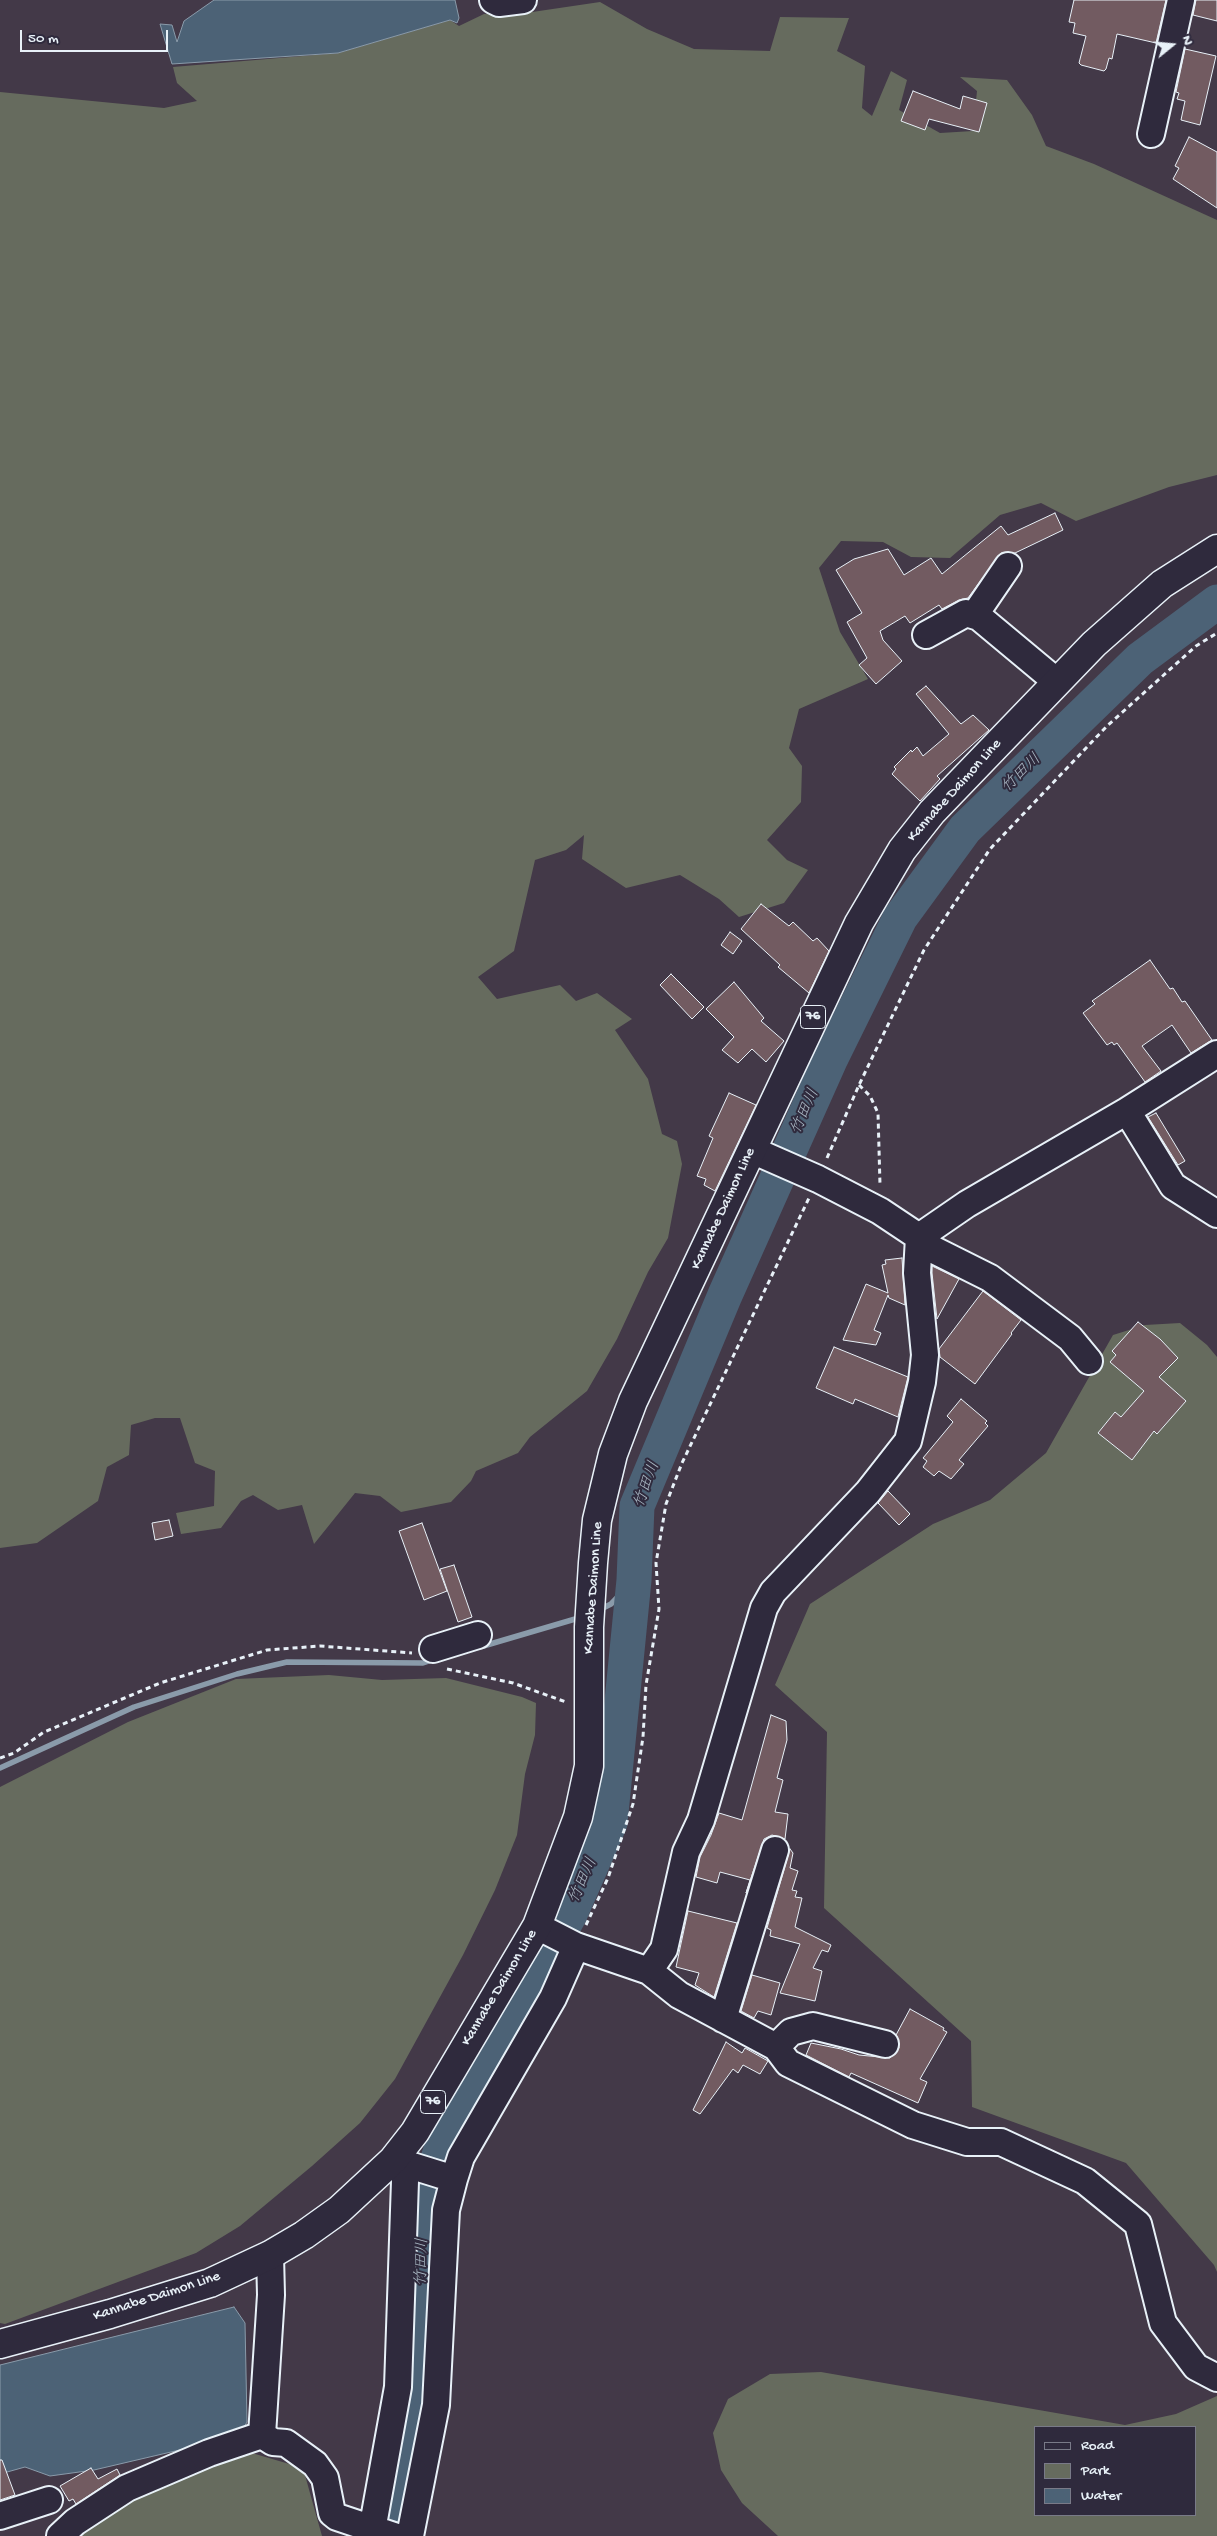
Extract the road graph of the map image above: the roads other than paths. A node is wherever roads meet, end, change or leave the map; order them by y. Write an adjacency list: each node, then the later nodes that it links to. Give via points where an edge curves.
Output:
1 (493, 0): 2 (street, via 499,3)
2 (523, 0)
3 (1181, 0): 4 (street)
4 (1150, 134)
5 (1217, 549): 9 (main road, Kannabe Daimon Line / 76, via 1162,584 1094,644)
6 (1008, 566): 7 (street, via 980,607)
7 (979, 617): 8 (street, via 966,613); 9 (street)
8 (926, 635)
9 (1057, 682): 12 (main road, Kannabe Daimon Line / 76, via 932,812 902,850 858,923 823,994)
10 (1217, 1054): 11 (street)
11 (1127, 1111): 13 (street, via 1173,1186); 14 (street, via 967,1204)
12 (758, 1153): 14 (street, via 880,1211); 19 (main road, Kannabe Daimon Line / 76, via 633,1401 614,1454 597,1520 589,1627 590,1766)
13 (1217, 1214)
14 (919, 1237): 15 (street, via 934,1250 990,1278 1070,1338); 20 (street, via 917,1272 925,1355 908,1441 862,1498 772,1592 764,1608 701,1820 686,1852 664,1949)
15 (1089, 1361)
16 (478, 1635): 17 (street)
17 (436, 1658)
18 (775, 1850): 21 (street)
19 (558, 1937): 20 (street); 24 (main road, Kannabe Daimon Line / 76, via 415,2132); 25 (street, via 553,1998)
20 (649, 1971): 21 (street, via 679,1995)
21 (723, 2020): 23 (street)
22 (885, 2044): 23 (street, via 813,2026 791,2032)
23 (776, 2047): 28 (street, via 788,2063 913,2125 967,2142 1001,2142 1085,2180 1138,2224 1163,2323 1196,2367)
24 (404, 2164): 25 (street); 26 (main road, Kannabe Daimon Line / 76, via 304,2235); 32 (street, via 398,2387)
25 (452, 2178): 34 (street, via 446,2210 436,2405)
26 (270, 2255): 27 (main road, Kannabe Daimon Line / 76, via 210,2282); 29 (street, via 271,2295)
27 (0, 2344)
28 (1217, 2378)
29 (262, 2435): 32 (street, via 273,2442 286,2443 316,2464 325,2478 332,2513 337,2518); 33 (street, via 209,2453 127,2488 75,2522)
30 (49, 2500): 31 (street)
31 (0, 2516)
32 (378, 2534)
33 (60, 2536)
34 (410, 2536)

